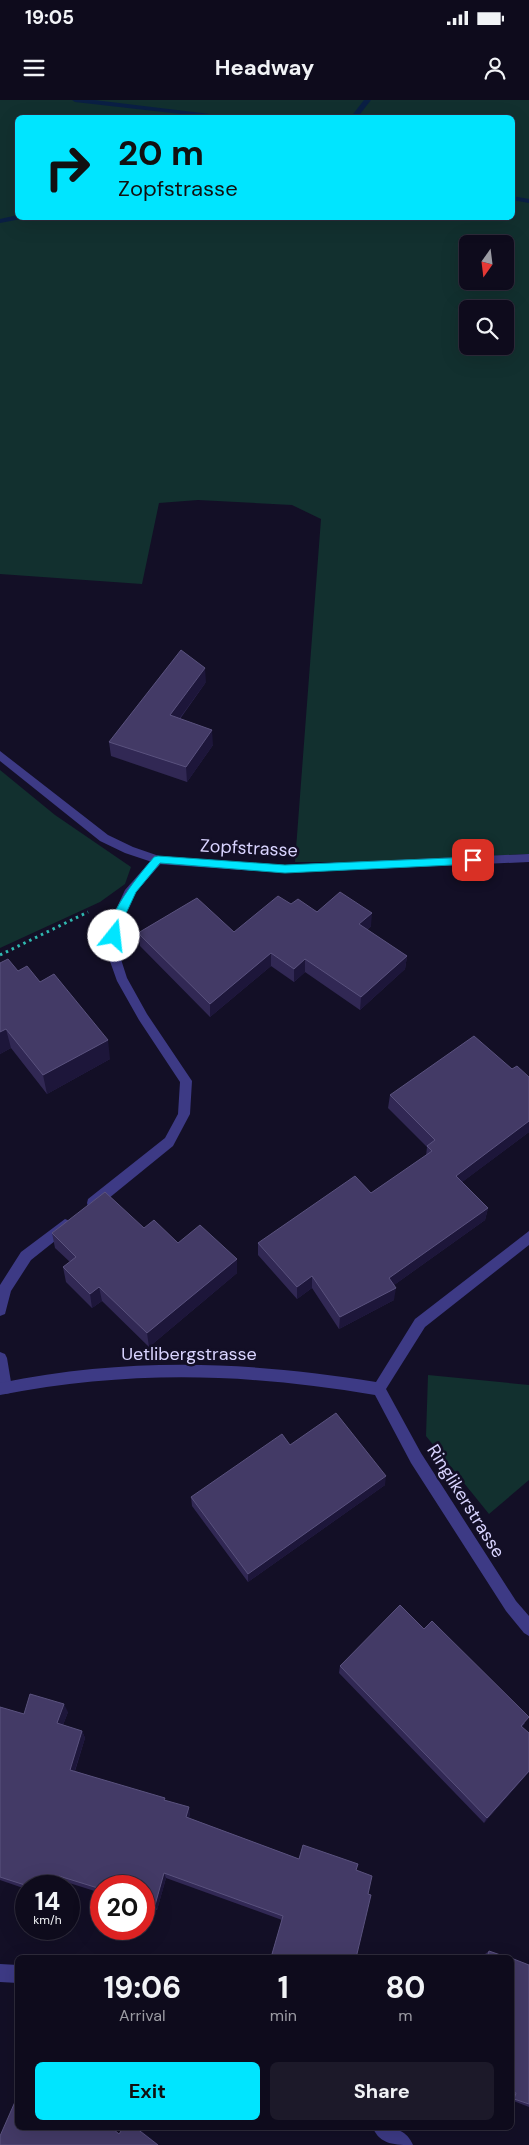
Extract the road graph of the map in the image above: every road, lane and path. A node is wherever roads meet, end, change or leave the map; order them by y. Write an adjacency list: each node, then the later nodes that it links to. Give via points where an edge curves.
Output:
1 (0, 755): 3 (street, Zopfstrasse, via 104,838)
2 (529, 858): 3 (street, Zopfstrasse, via 285,869)
3 (158, 860): 4 (street)
4 (131, 890): 5 (path); 7 (street, via 116,922 112,950 121,978 143,1017 186,1081 184,1114 169,1142 26,1256 5,1289)
5 (0, 955)
6 (529, 1237): 10 (street, via 420,1323)
7 (0, 1310)
8 (0, 1358): 9 (street)
9 (2, 1389): 10 (street, Uetlibergstrasse, via 70,1376 164,1370 304,1377)
10 (379, 1389): 11 (street, Ringlikerstrasse, via 416,1458 511,1606)
11 (529, 1628)
12 (0, 1973): 13 (street)
13 (15, 1974)
14 (385, 2130): 15 (street)
15 (404, 2145)

